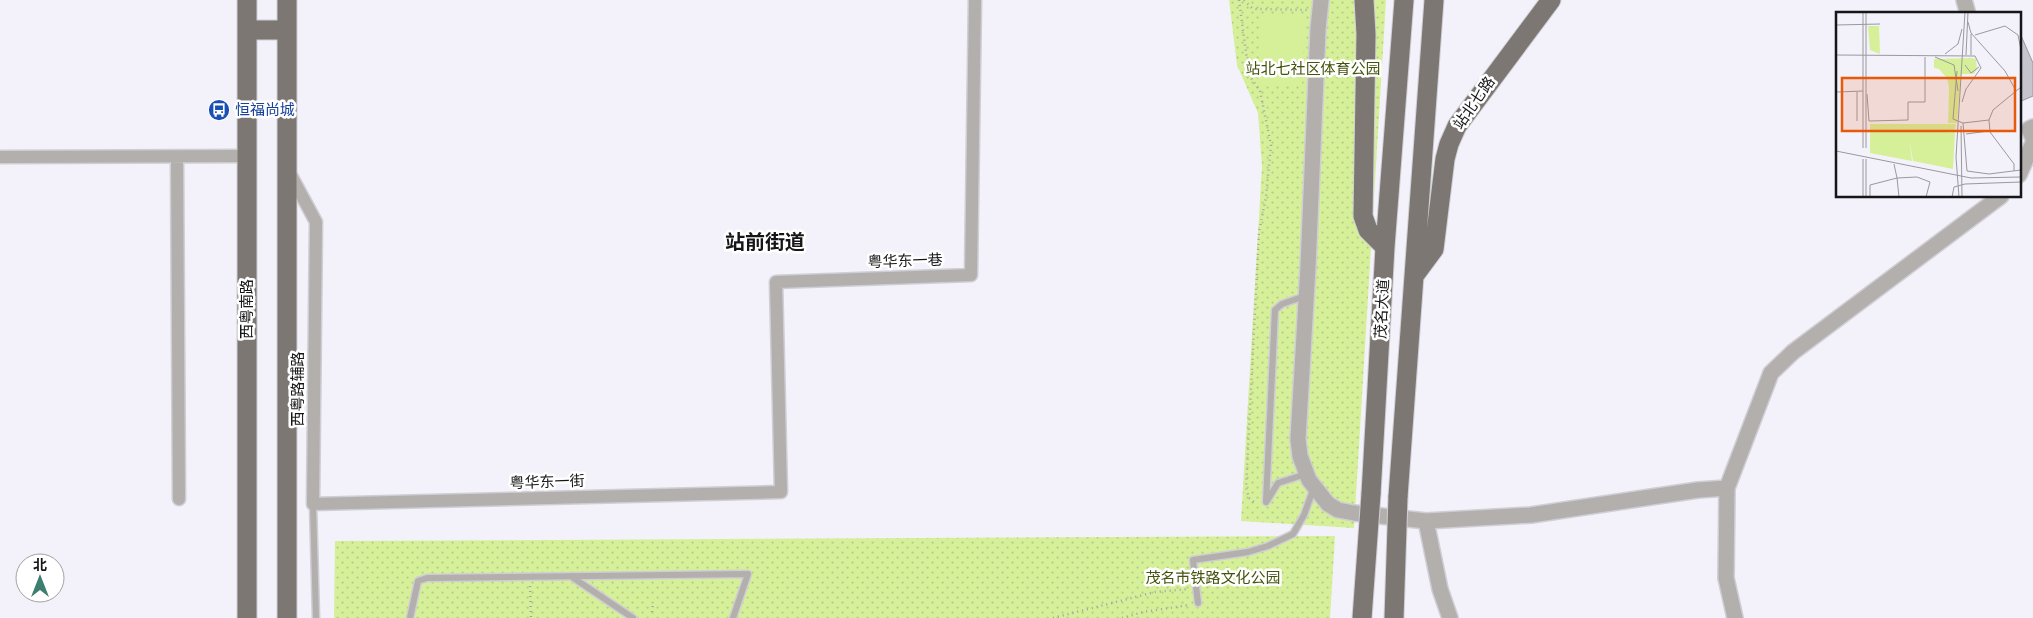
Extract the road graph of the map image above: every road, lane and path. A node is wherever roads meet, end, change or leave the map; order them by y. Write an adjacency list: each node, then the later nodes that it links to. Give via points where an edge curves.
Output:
1 (247, 0): 11 (main road, 西粤南路)
2 (287, 0): 12 (main road)
3 (976, 0): 25 (street, 粤华东一巷, via 971,275 776,282)
4 (1239, 0): 27 (path, via 1249,75 1260,91 1270,145 1259,242 1246,488 1248,498 1257,505)
5 (1244, 0): 10 (path, via 1256,9)
6 (1364, 0): 20 (main road, via 1364,216 1368,230)
7 (1404, 0): 20 (main road, 茂名大道)
8 (1434, 0): 21 (main road, 茂名大道)
9 (1551, 0): 21 (main road, 站北七路, via 1457,126 1445,159 1434,249)
10 (1320, 5): 22 (street)
11 (247, 30): 12 (main road); 14 (main road, 西粤南路)
12 (287, 30): 17 (main road)
13 (2033, 144): 18 (street)
14 (247, 156): 15 (street); 36 (main road, 西粤南路)
15 (177, 157): 16 (street); 26 (street)
16 (0, 158)
17 (287, 167): 28 (street, 西粤路辅路, via 316,222); 37 (main road)
18 (2020, 173)
19 (1997, 198): 24 (street, via 1793,352 1771,373)
20 (1385, 248): 45 (main road, 茂名大道, bridge)
21 (1414, 276): 46 (main road, 茂名大道, bridge, via 1398,497)
22 (1306, 295): 23 (street, via 1298,439 1300,456); 27 (lane, via 1275,310)
23 (1310, 480): 27 (lane, via 1278,484); 29 (street, via 1328,504 1338,510); 32 (lane, via 1304,515 1292,534 1248,552 1193,560)
24 (1727, 488): 29 (street, via 1531,515); 48 (street, via 1726,578)
25 (781, 492): 28 (street, 粤华东一街)
26 (179, 499)
27 (1266, 502)
28 (314, 504): 38 (lane, 西粤路辅路)
29 (1426, 521): 47 (street, via 1440,589)
30 (571, 576): 31 (lane); 41 (lane); 42 (lane, via 748,574)
31 (530, 577): 39 (lane, via 427,578 418,581); 40 (path)
32 (1197, 588): 34 (lane); 43 (path, via 1155,592)
33 (653, 602): 35 (path)
34 (1198, 603): 44 (path)
35 (652, 612)
36 (247, 618)
37 (287, 618)
38 (316, 618)
39 (410, 618)
40 (531, 618)
41 (633, 618)
42 (733, 618)
43 (1053, 618)
44 (1122, 618)
45 (1362, 618)
46 (1394, 618)
47 (1450, 618)
48 (1735, 618)

